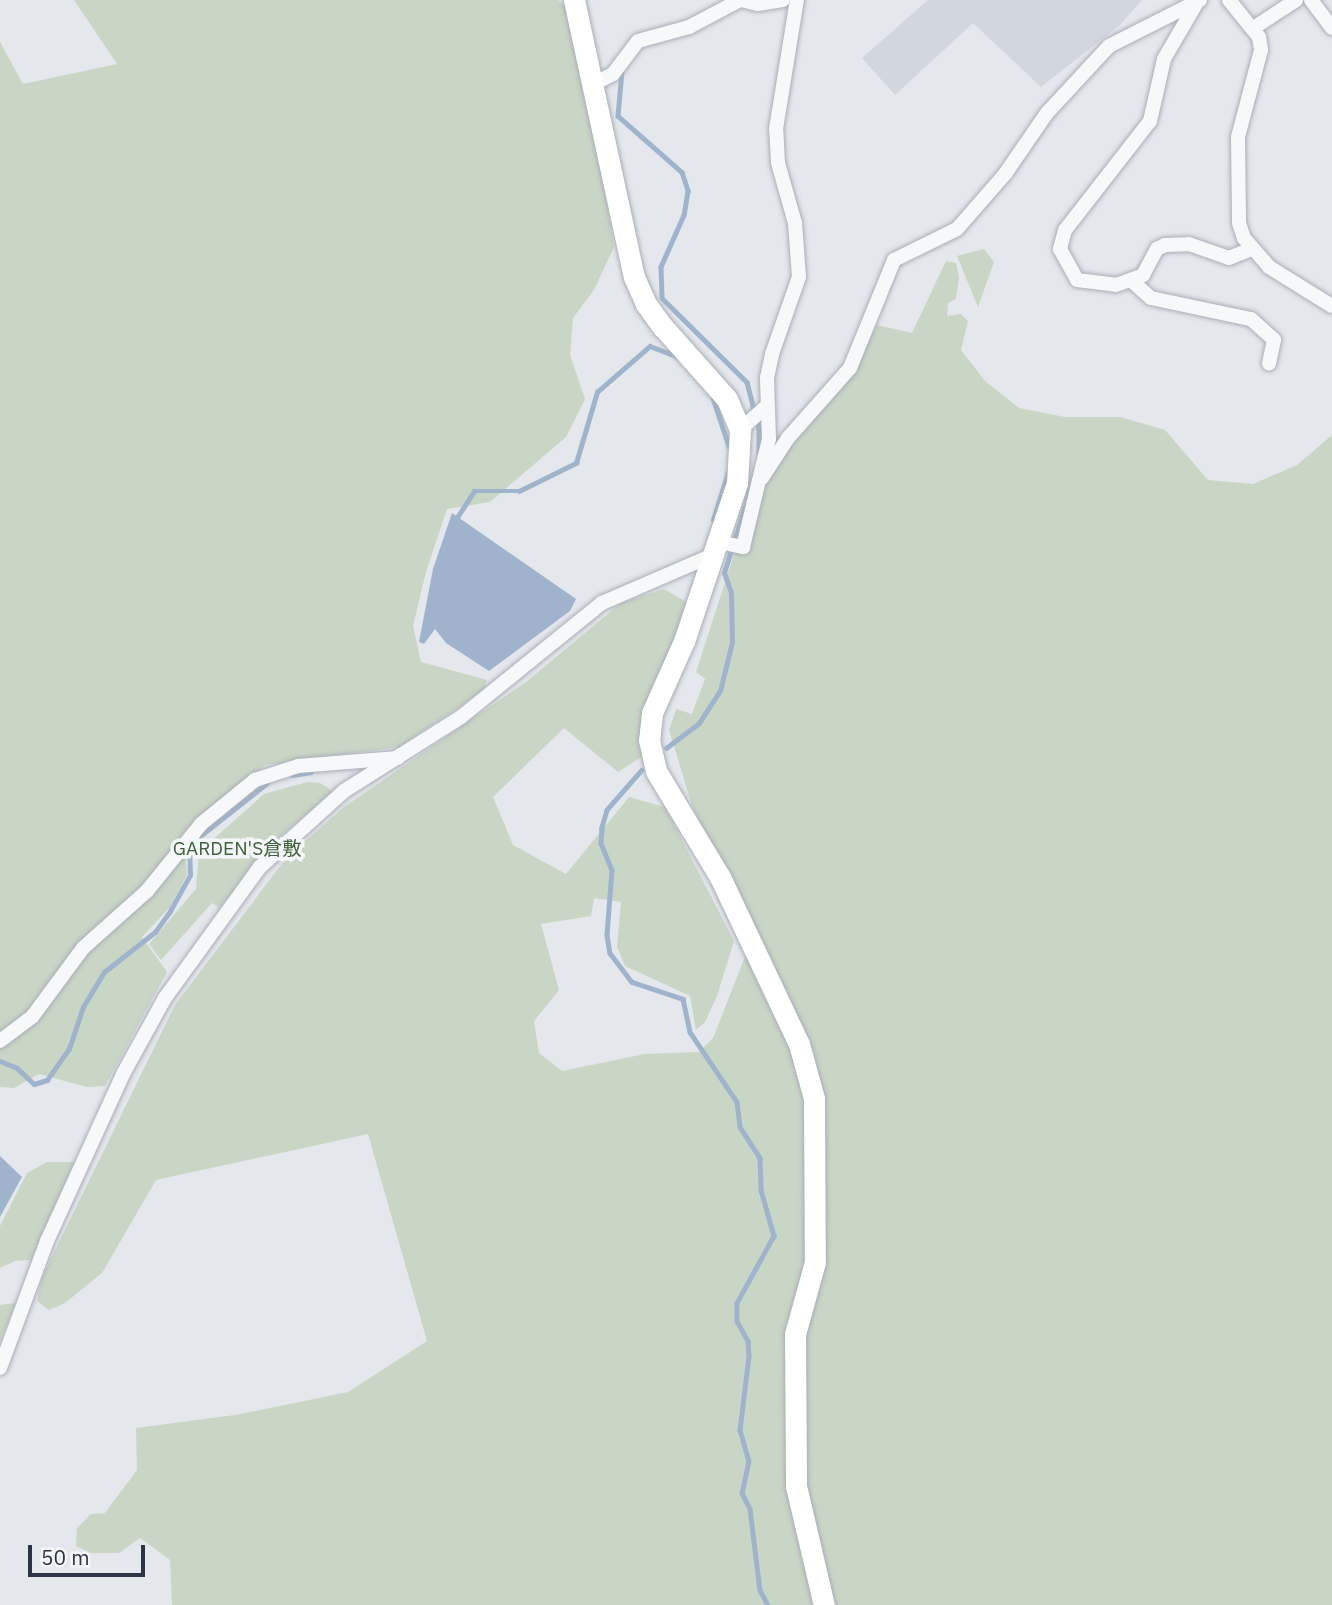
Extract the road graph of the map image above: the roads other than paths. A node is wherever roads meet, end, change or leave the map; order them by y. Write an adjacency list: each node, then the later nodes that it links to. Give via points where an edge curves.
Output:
1 (574, 0): 11 (street)
2 (783, 0): 7 (street)
3 (797, 0): 16 (street, via 775,129 778,163 795,223 799,277)
4 (1229, 0): 10 (street)
5 (1296, 0): 10 (street)
6 (1311, 0): 9 (street)
7 (743, 1): 11 (street, via 689,27 638,41 613,74)
8 (1199, 1): 13 (street, via 1164,59 1150,121 1059,242 1077,280 1116,285); 17 (street, via 1109,46 1047,113 1005,174 957,229 894,260 850,368 788,438)
9 (1332, 28)
10 (1252, 29): 12 (street, via 1259,37 1261,60 1237,153 1239,223)
11 (592, 85): 16 (street, via 634,277 646,304 727,399)
12 (1251, 249): 13 (street, via 1229,258 1189,244 1165,245); 14 (street, via 1269,267)
13 (1133, 282): 15 (street, via 1151,298 1251,320 1274,341)
14 (1332, 306)
15 (1269, 363)
16 (754, 418): 17 (street, via 769,439); 18 (street)
17 (762, 478): 18 (street, via 743,547)
18 (725, 546): 19 (street, via 602,603 533,663); 22 (street, via 652,713 649,740 656,771 720,877 799,1044 814,1098 816,1262 795,1334 796,1486)
19 (404, 757): 20 (street, via 298,766 255,780 201,824 147,891 83,948 32,1017); 21 (street, via 344,791 260,867 165,998 123,1074 47,1241)
20 (0, 1041)
21 (0, 1368)
22 (824, 1605)

